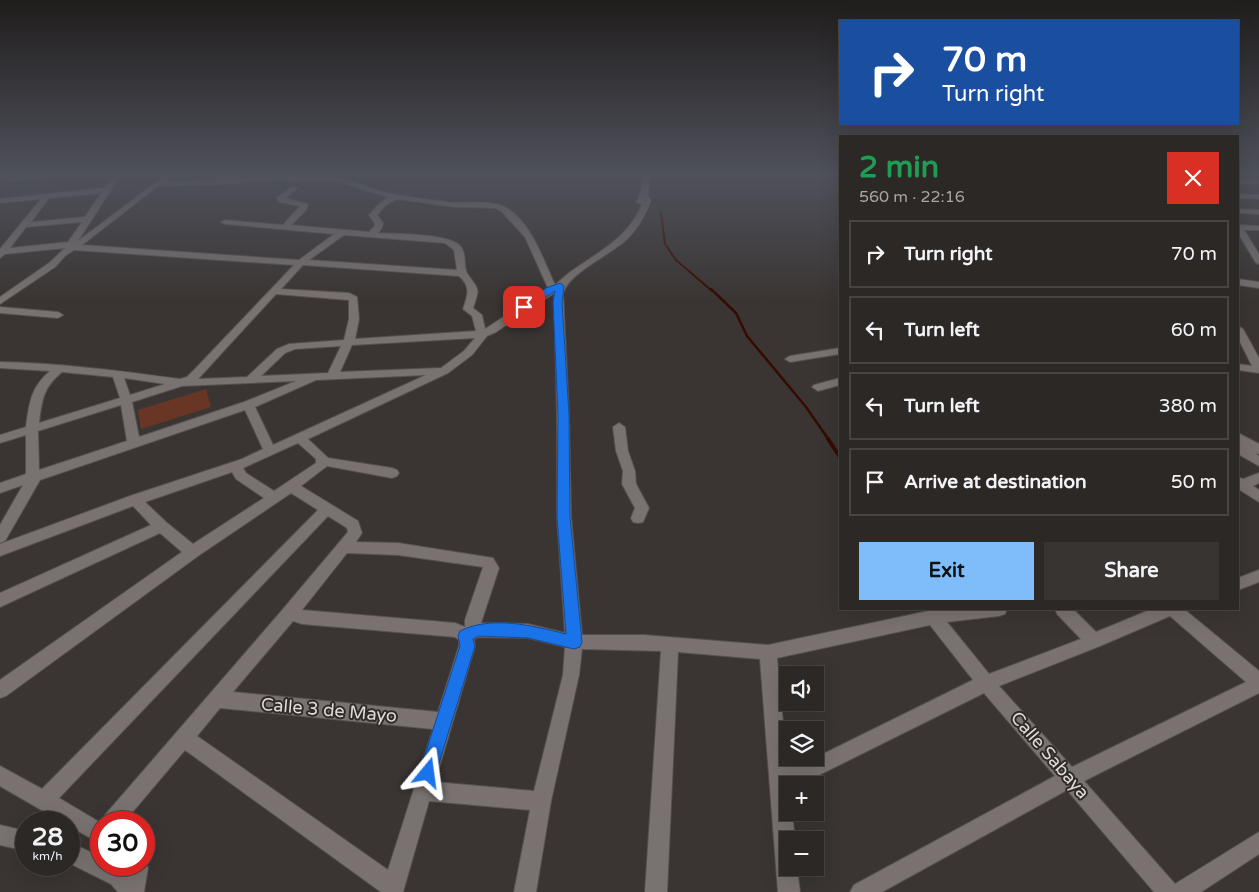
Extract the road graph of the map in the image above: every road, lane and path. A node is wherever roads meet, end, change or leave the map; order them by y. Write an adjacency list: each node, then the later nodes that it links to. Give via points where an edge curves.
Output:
1 (30, 218): 9 (street)
2 (111, 218): 17 (street)
3 (294, 218): 10 (street)
4 (374, 218): 15 (street, via 379,223)
5 (511, 218): 25 (street, via 529,236 551,286)
6 (641, 218): 25 (street, via 613,249)
7 (86, 219): 9 (street); 17 (street)
8 (225, 222): 10 (street)
9 (24, 225): 19 (street)
10 (285, 227): 14 (street)
11 (1239, 227): 12 (street)
12 (1259, 228)
13 (1239, 229): 16 (street)
14 (342, 232): 15 (street); 21 (street)
15 (371, 234): 22 (street, via 453,242 461,254)
16 (1248, 244): 18 (street); 20 (street)
17 (71, 246): 19 (street); 21 (street); 27 (street, via 52,265)
18 (1259, 246)
19 (1, 253)
20 (1259, 261)
21 (300, 263): 22 (street); 26 (street)
22 (462, 273): 31 (street, via 474,291 468,309 478,316)
23 (1239, 282): 24 (street)
24 (1259, 286)
25 (557, 287): 31 (street); 88 (street, via 564,517)
26 (274, 291): 32 (street, via 352,297 355,319); 45 (street, via 200,371)
27 (0, 300)
28 (0, 310): 29 (street)
29 (58, 316)
30 (1239, 331): 38 (street)
31 (483, 334): 32 (street); 39 (street, via 468,353)
32 (349, 341): 41 (street); 43 (street, via 287,347)
33 (839, 351): 34 (street)
34 (790, 359)
35 (0, 365): 37 (street)
36 (1239, 366): 38 (street)
37 (59, 369): 40 (street); 50 (street, via 36,397)
38 (1259, 369)
39 (444, 371): 41 (street); 51 (street)
40 (119, 374): 45 (street); 47 (street)
41 (333, 375): 42 (street)
42 (313, 376): 43 (street); 48 (street)
43 (250, 379): 45 (street)
44 (839, 381): 46 (street)
45 (181, 383): 47 (street)
46 (818, 387)
47 (126, 400): 50 (street); 54 (street)
48 (248, 405): 54 (street); 57 (street)
49 (619, 427): 71 (street, via 629,484 642,508)
50 (32, 429): 53 (street); 62 (street)
51 (300, 438): 57 (street); 58 (street)
52 (1239, 438): 56 (street)
53 (0, 439)
54 (134, 444): 62 (street)
55 (1239, 449): 59 (street)
56 (1259, 450)
57 (270, 451): 60 (street)
58 (322, 461): 61 (street); 65 (street, via 318,468)
59 (1259, 462)
60 (235, 467): 67 (street, via 242,476); 69 (street)
61 (392, 473)
62 (34, 477): 66 (street); 73 (street)
63 (1259, 478): 64 (street)
64 (1239, 484): 68 (street)
65 (292, 487): 67 (street); 70 (street)
66 (0, 488)
67 (273, 497): 76 (street)
68 (1259, 497)
69 (135, 500): 72 (street); 75 (street)
70 (327, 509): 74 (street, via 355,527 356,533); 101 (street)
71 (638, 518)
72 (161, 526): 76 (street); 79 (street)
73 (0, 537)
74 (344, 547): 84 (street); 86 (street, via 398,549 488,562 492,568)
75 (0, 550)
76 (193, 552): 93 (street)
77 (1259, 576): 78 (street)
78 (1239, 584)
79 (0, 600)
80 (991, 610): 85 (street)
81 (1064, 610): 87 (street)
82 (1166, 610): 87 (street)
83 (1174, 610): 92 (street)
84 (290, 613): 86 (street, via 302,617); 94 (street)
85 (933, 617): 90 (street); 91 (street, Calle Sabaya)
86 (469, 633): 88 (street, via 528,631); 95 (street)
87 (1094, 641): 91 (street)
88 (574, 642): 89 (street); 102 (street, via 571,675)
89 (670, 645): 90 (street); 114 (street)
90 (768, 652): 98 (street)
91 (986, 683): 98 (street, via 800,774); 99 (street, Calle Sabaya)
92 (1259, 683): 99 (street)
93 (0, 690)
94 (216, 699): 95 (street, Calle 3 de Mayo); 96 (street)
95 (443, 721): 100 (street)
96 (184, 738): 103 (street); 111 (street)
97 (0, 775): 101 (street)
98 (780, 776)
99 (1070, 778): 116 (street); 117 (street, Calle Sabaya)
100 (423, 791): 102 (street); 111 (street)
101 (44, 800): 105 (street)
102 (541, 802): 113 (street)
103 (121, 811)
104 (783, 821): 115 (street)
105 (90, 827)
106 (0, 835): 107 (street)
107 (15, 838)
108 (1259, 842): 118 (street)
109 (80, 857): 112 (street, via 118,876)
110 (136, 876): 112 (street)
111 (393, 889)
112 (132, 892)
113 (525, 892)
114 (656, 892)
115 (789, 892)
116 (861, 892)
117 (1168, 892)
118 (1182, 892)

